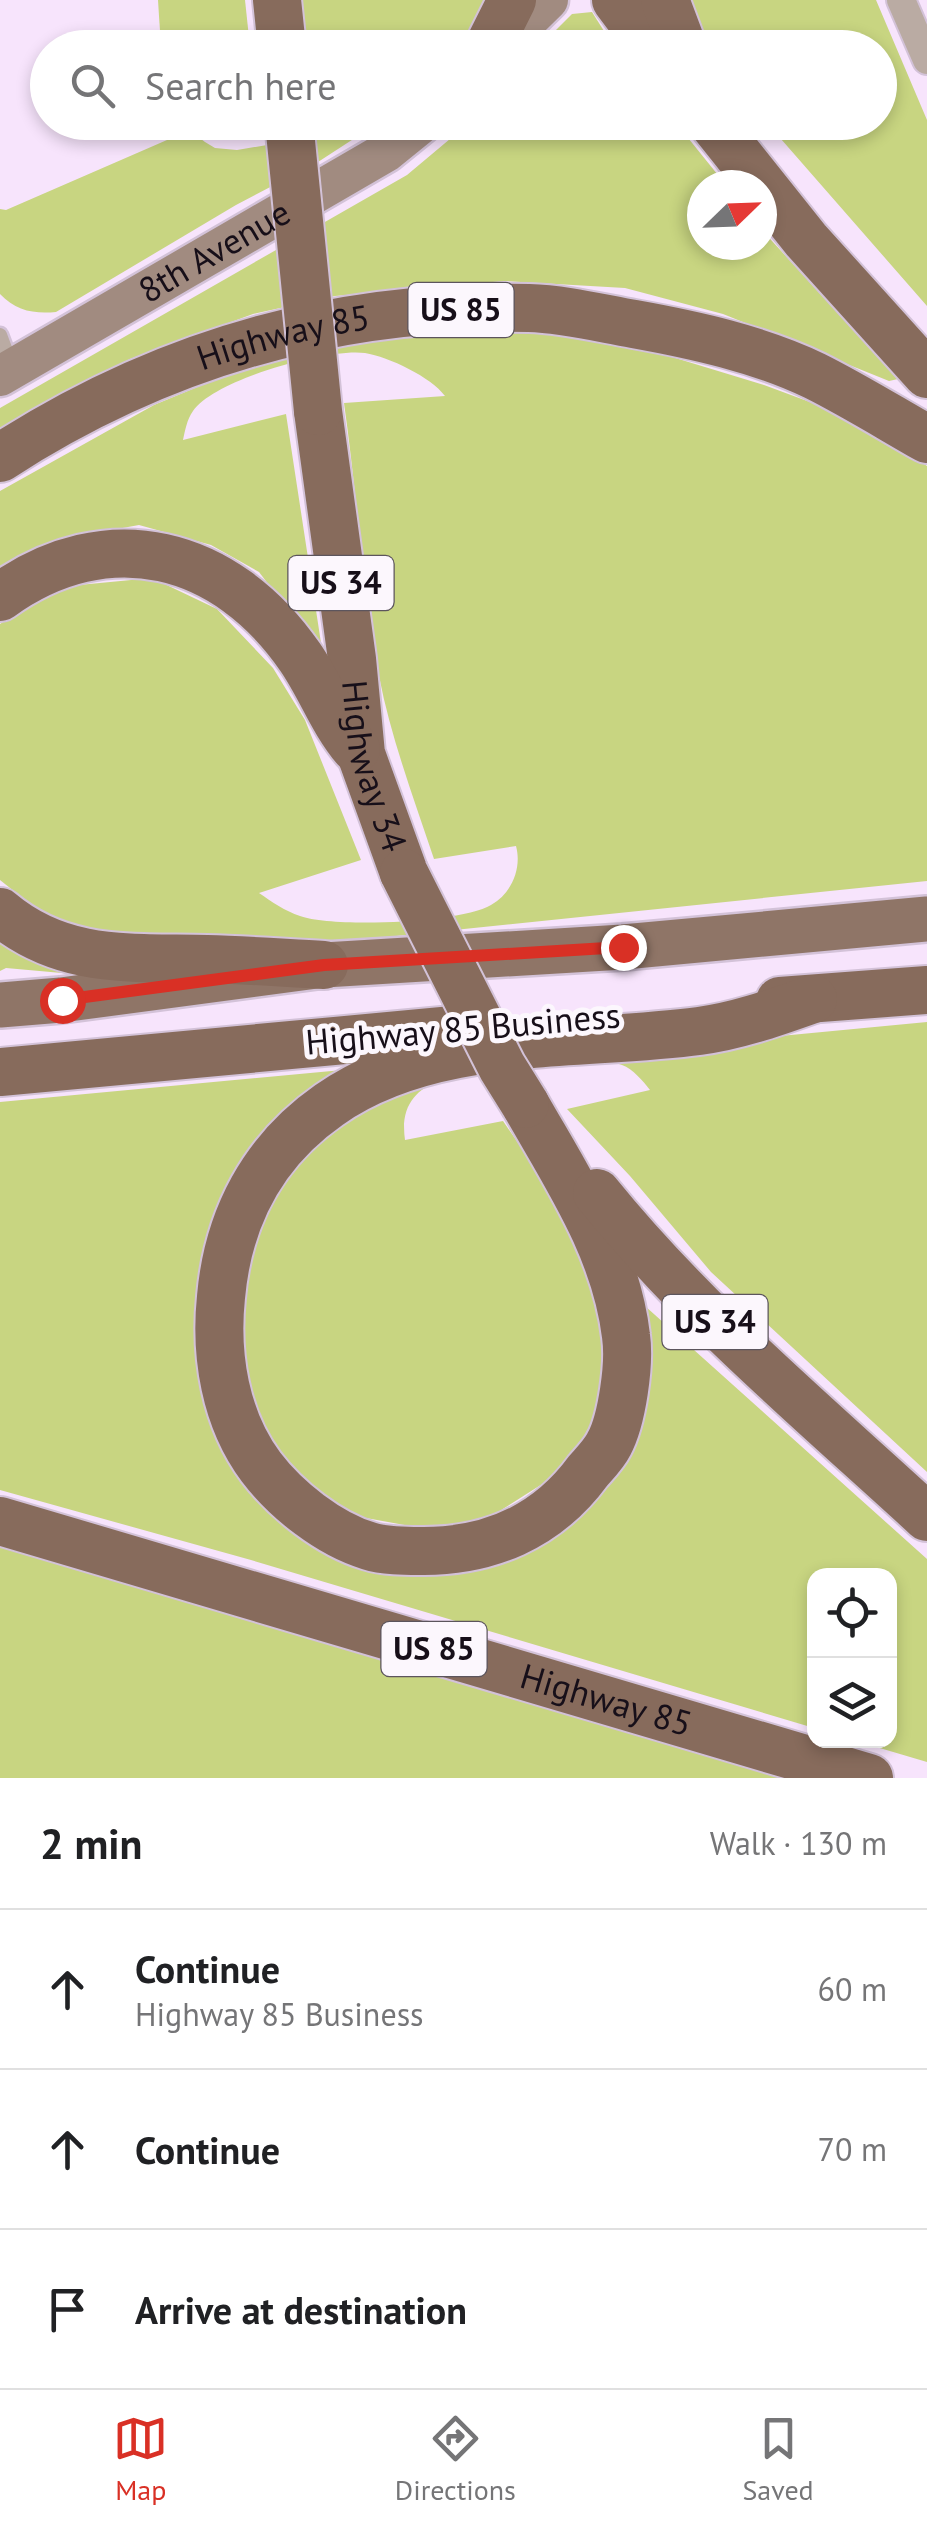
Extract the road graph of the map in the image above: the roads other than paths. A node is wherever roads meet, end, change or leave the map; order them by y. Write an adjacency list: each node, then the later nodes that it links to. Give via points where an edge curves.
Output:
1 (277, 0): 7 (highway)
2 (512, 0): 8 (highway)
3 (548, 0): 9 (main road)
4 (616, 0): 10 (highway)
5 (664, 0): 11 (highway)
6 (901, 0): 12 (street)
7 (280, 30)
8 (497, 30)
9 (518, 30)
10 (638, 30)
11 (676, 30)
12 (927, 60)
13 (292, 140): 21 (highway, Highway 34 / US 34, bridge)
14 (401, 140): 16 (main road, 8th Avenue)
15 (734, 143): 17 (highway, via 806,240)
16 (4, 360)
17 (927, 374)
18 (927, 439): 19 (highway, Highway 85 / US 85, via 812,375 709,339 533,308 469,309 345,320 207,354 55,422)
19 (0, 458)
20 (0, 597): 21 (highway, via 70,559 129,552 177,558 224,580 270,617)
21 (361, 754): 29 (highway, Highway 34 / US 34, bridge, via 404,873)
22 (0, 912): 24 (highway, via 34,936 86,954)
23 (927, 919): 24 (main road, Highway 85 Business)
24 (324, 965): 27 (main road)
25 (927, 990): 26 (highway, Highway 85 Business)
26 (813, 998): 28 (highway, Highway 85 Business); 29 (highway, via 703,1031 452,1054 389,1072 288,1136 237,1216 224,1263 218,1330 223,1381 260,1466 293,1501 370,1546 456,1552 507,1537 544,1518 610,1442 624,1386 622,1312 599,1236)
27 (0, 1005)
28 (0, 1072)
29 (526, 1104): 30 (highway, Highway 34 / US 34, via 641,1248)
30 (927, 1517)
31 (0, 1521): 32 (highway, Highway 85 / US 85)
32 (869, 1778)

